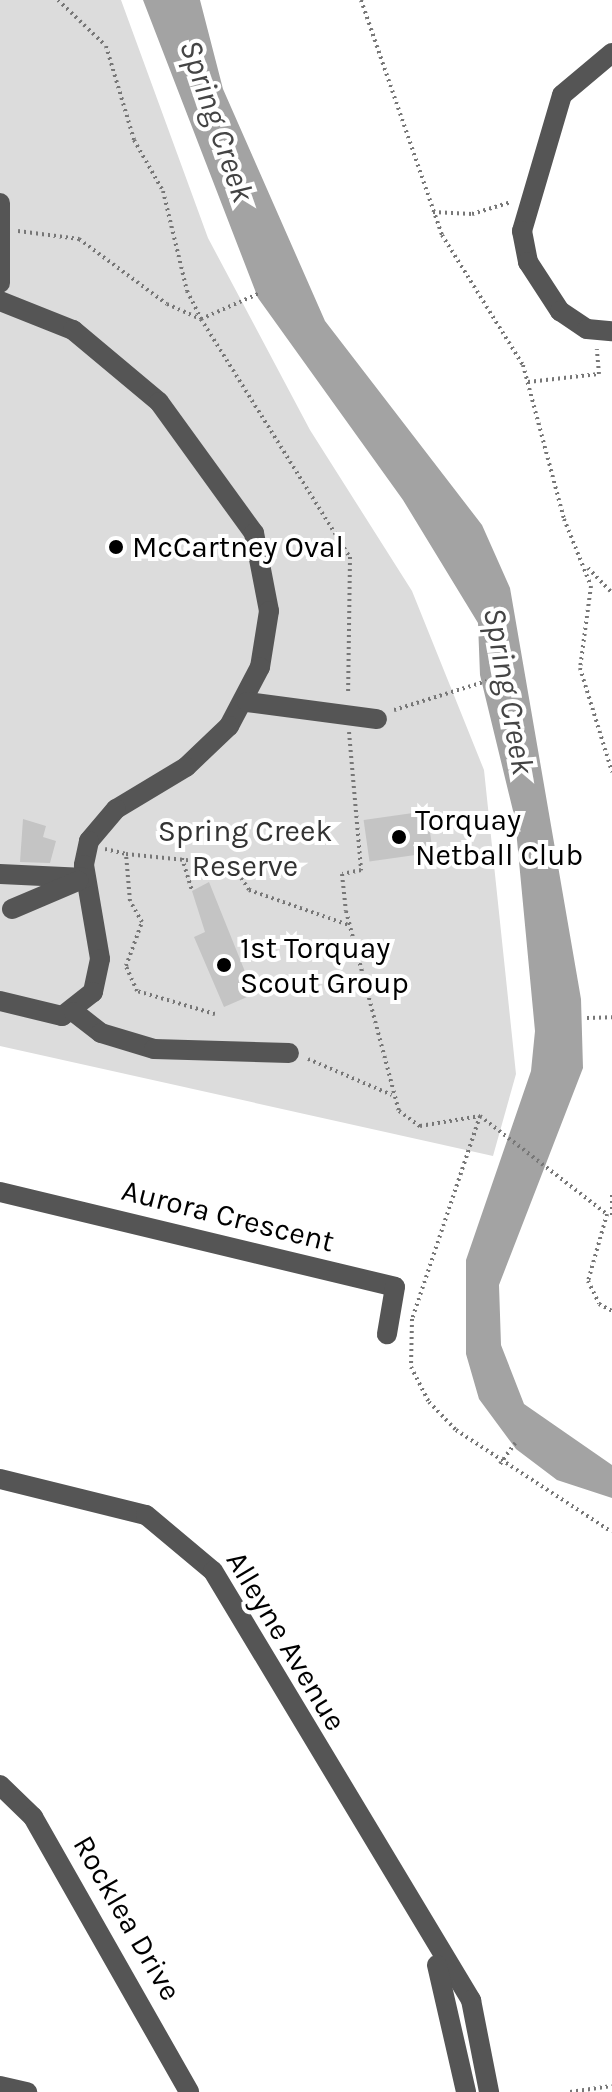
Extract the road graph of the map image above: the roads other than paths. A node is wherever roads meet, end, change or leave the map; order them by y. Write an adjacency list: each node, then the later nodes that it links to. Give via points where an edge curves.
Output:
1 (612, 53): 5 (street, via 562,95 526,203 528,262 560,311)
2 (0, 203): 3 (street)
3 (0, 283)
4 (0, 301): 6 (street, via 73,330 130,374 194,443 242,510 269,588 267,637)
5 (604, 331)
6 (247, 702): 7 (street, via 349,721); 9 (street, via 195,760 96,828)
7 (377, 719)
8 (0, 874): 9 (street)
9 (85, 878): 10 (street); 12 (street, via 100,959 93,992)
10 (12, 909)
11 (0, 1001): 12 (street, via 48,1015)
12 (74, 1012): 13 (street, via 101,1033 154,1049)
13 (289, 1053)
14 (0, 1192): 15 (street, Aurora Crescent, via 395,1287)
15 (387, 1334)
16 (0, 1479): 18 (street, Alleyne Avenue, via 121,1505 191,1547 213,1571)
17 (0, 1785): 21 (street, Rocklea Drive, via 33,1817)
18 (408, 1903): 22 (street, Alleyne Avenue, via 442,1975); 23 (street, Alleyne Avenue, via 471,2000)
19 (0, 2086): 20 (street)
20 (27, 2092)
21 (189, 2092)
22 (466, 2092)
23 (489, 2092)

